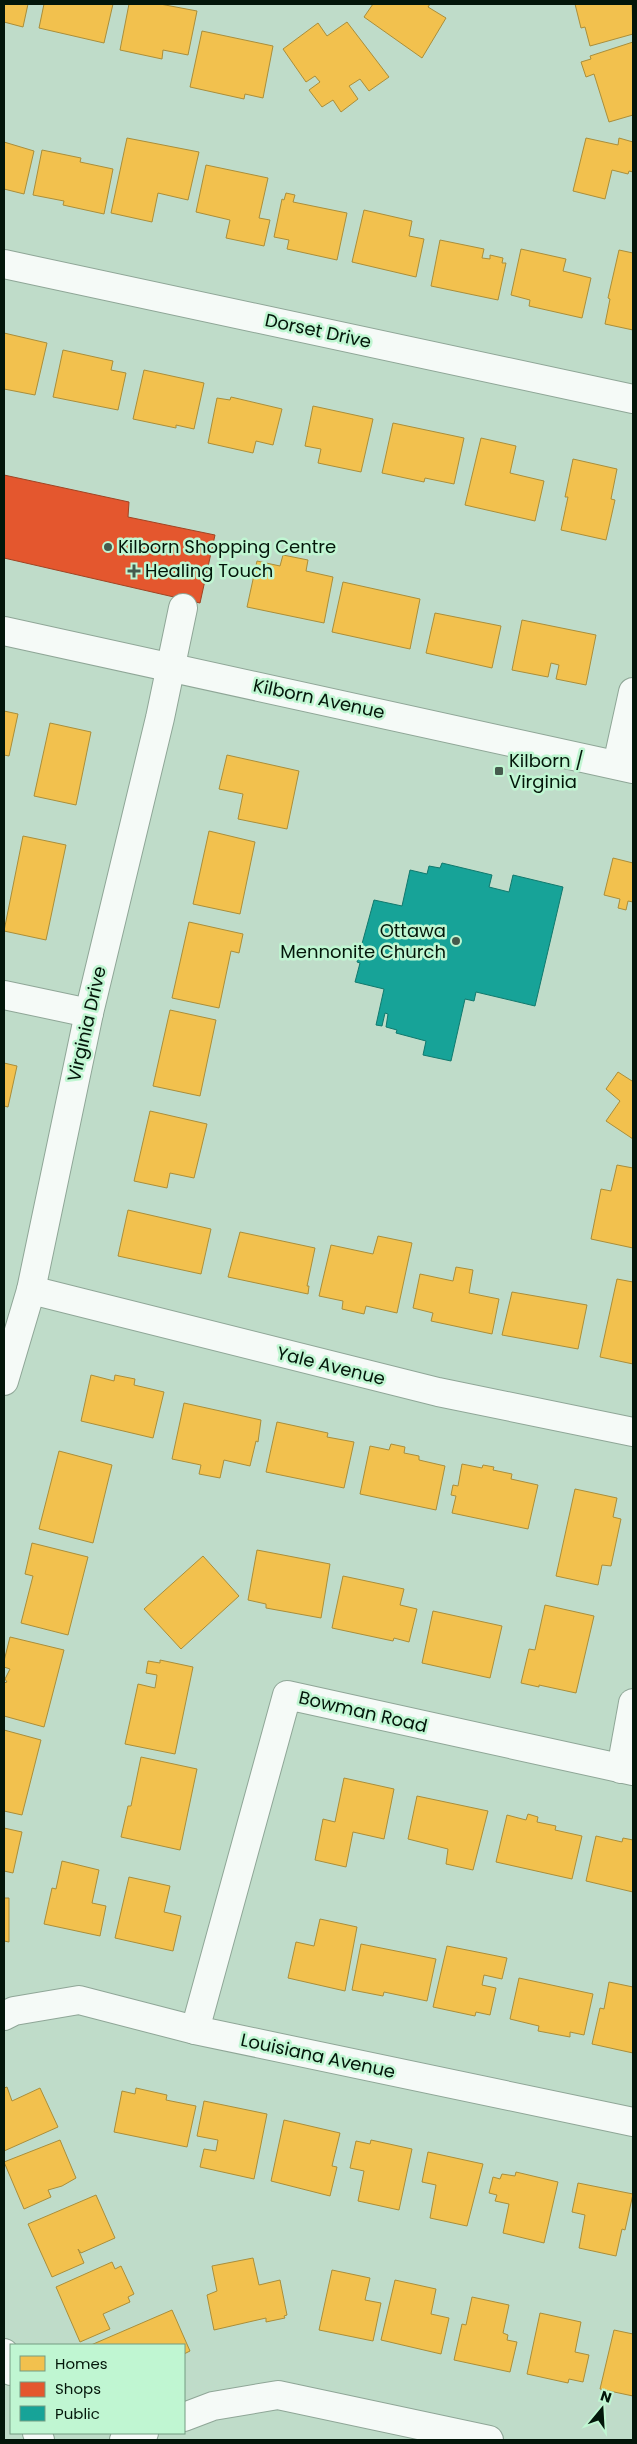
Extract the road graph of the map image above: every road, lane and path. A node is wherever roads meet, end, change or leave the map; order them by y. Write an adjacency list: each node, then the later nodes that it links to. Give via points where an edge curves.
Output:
1 (4, 264): 2 (street, Dorset Drive)
2 (633, 399)
3 (183, 608): 5 (street, Virginia Drive)
4 (4, 631): 5 (street, Kilborn Avenue)
5 (172, 667): 7 (street, Kilborn Avenue); 9 (street, Virginia Drive)
6 (633, 692): 7 (street)
7 (625, 767)
8 (4, 995): 9 (street)
9 (89, 1013): 10 (street, Virginia Drive)
10 (31, 1290): 11 (street, Virginia Drive); 12 (street, Yale Avenue, via 438,1392)
11 (4, 1381)
12 (633, 1432)
13 (633, 1703): 14 (street)
14 (627, 1770): 16 (street, Bowman Road, via 287,1695)
15 (4, 2016): 16 (street, Louisiana Avenue, via 78,2000)
16 (195, 2030): 17 (street, Louisiana Avenue)
17 (633, 2122)
18 (4, 2353): 19 (street)
19 (10, 2368)
20 (185, 2417): 23 (street, via 213,2406 278,2395)
21 (141, 2434): 22 (street)
22 (124, 2440)
23 (489, 2440)

